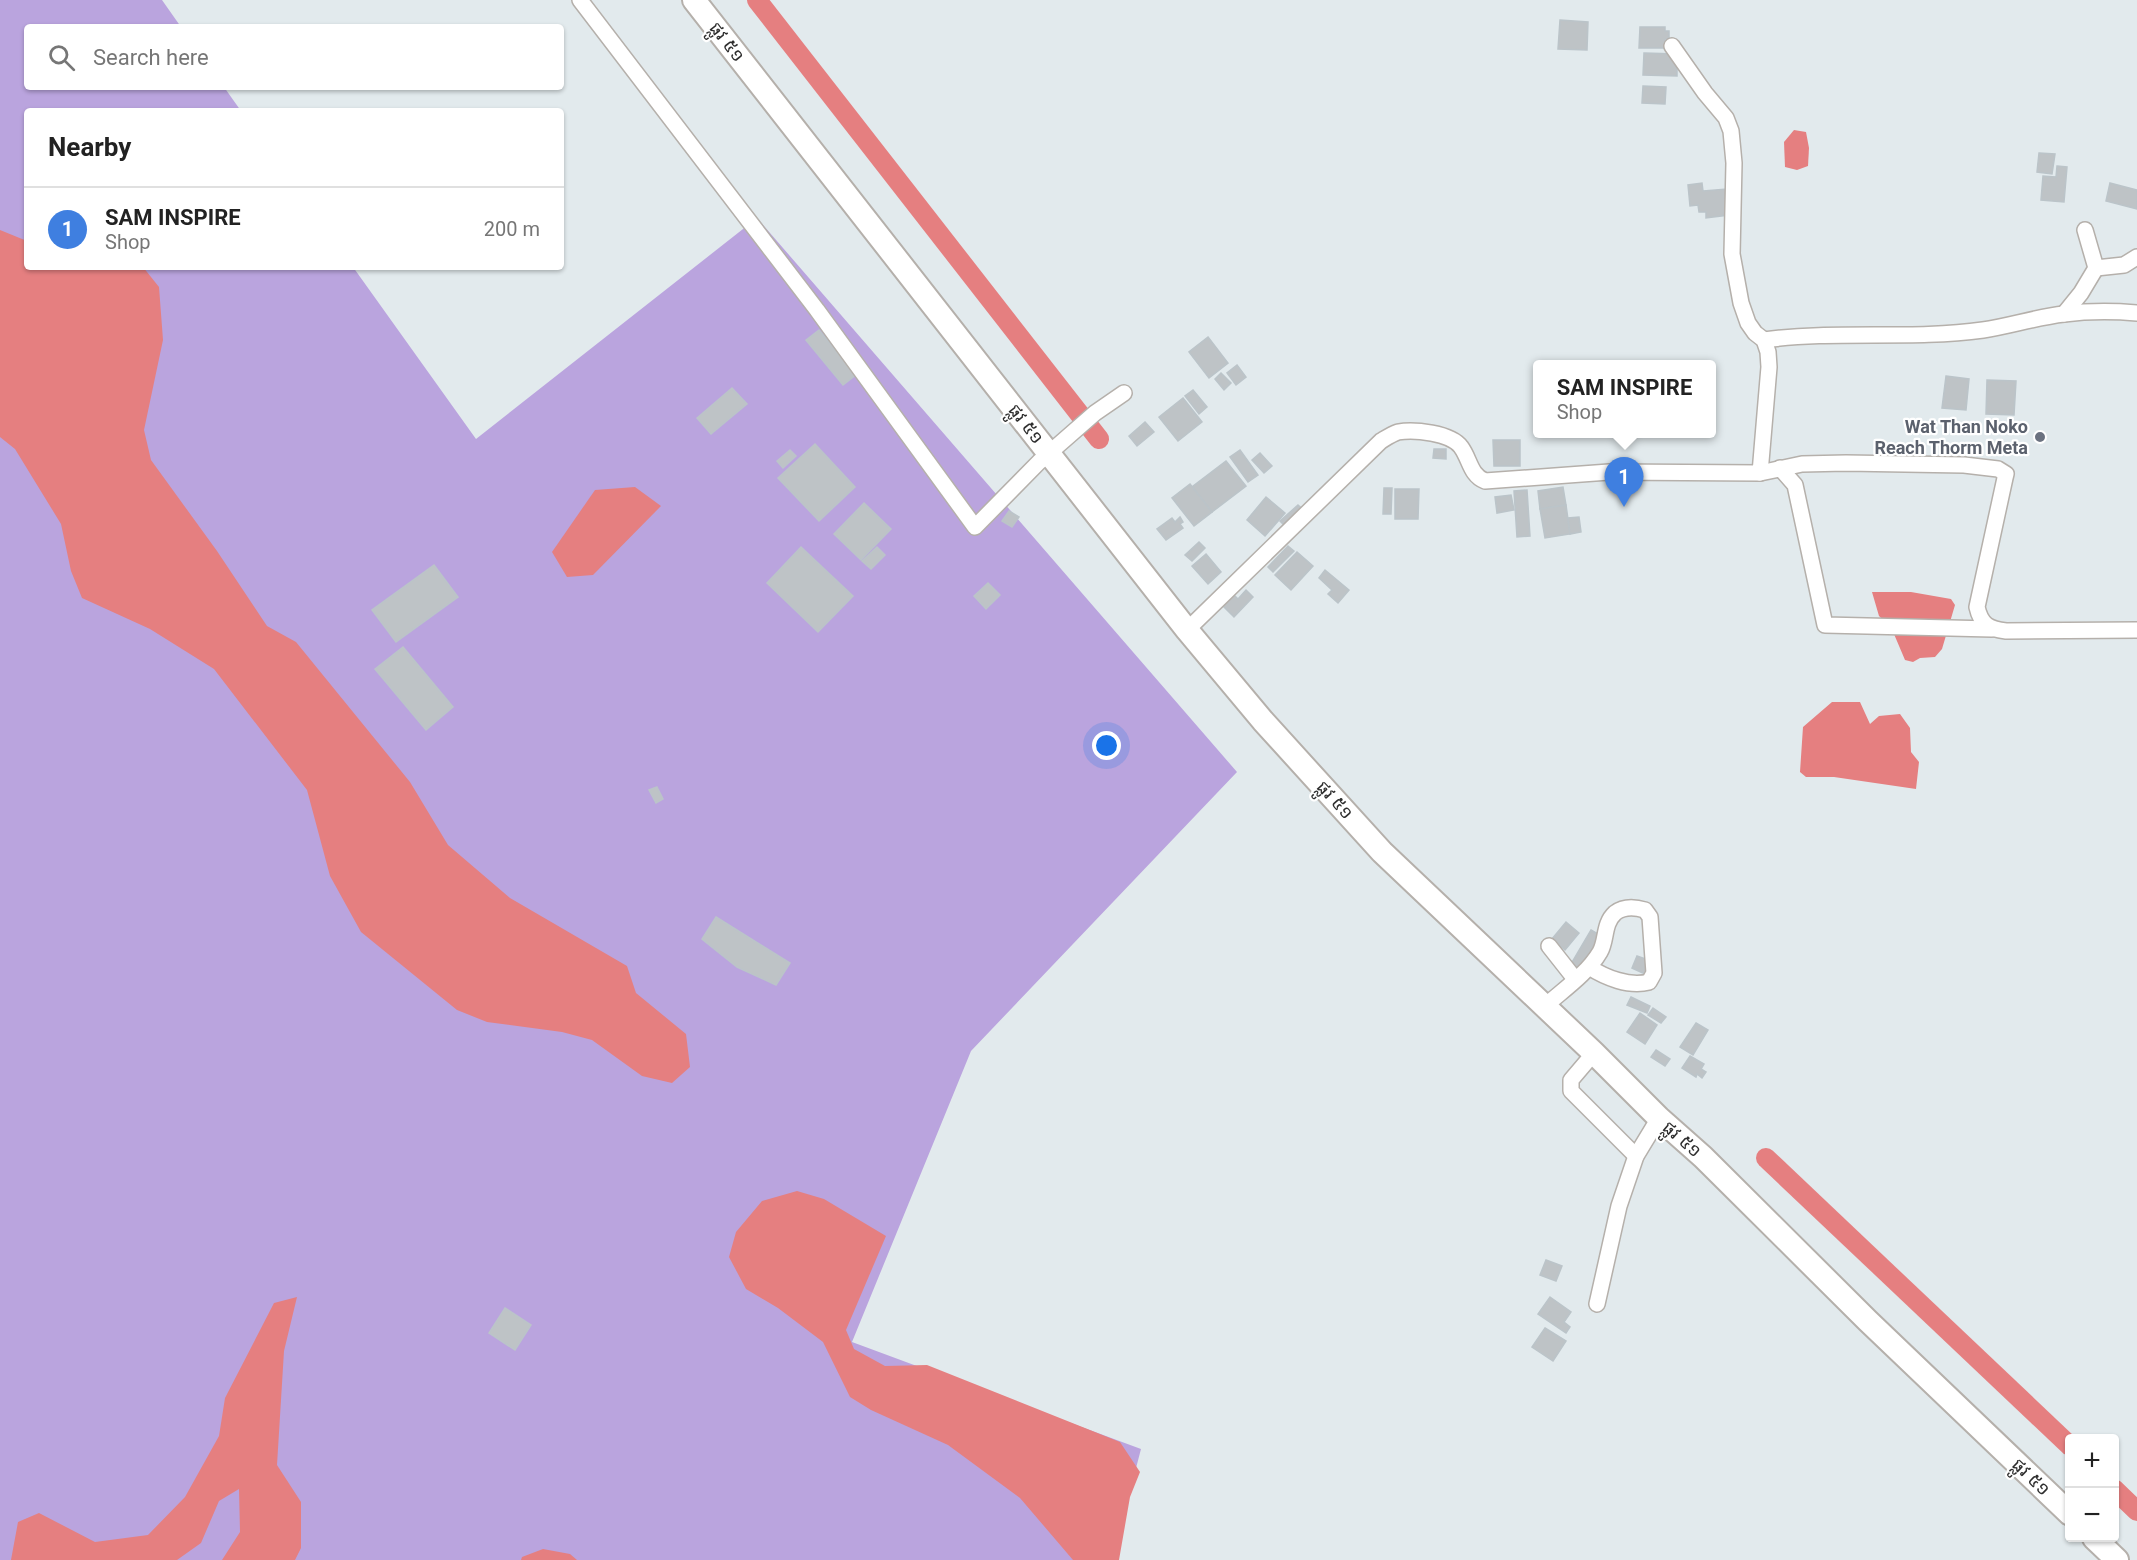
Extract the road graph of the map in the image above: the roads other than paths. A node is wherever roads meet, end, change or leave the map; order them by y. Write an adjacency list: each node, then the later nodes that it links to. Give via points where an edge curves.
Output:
1 (580, 0): 11 (street, via 817,310 975,527)
2 (694, 0): 11 (main road, ផ្លូវ ៥១)
3 (1672, 46): 9 (street, via 1726,118 1731,132 1732,254 1748,323)
4 (2085, 230): 6 (street)
5 (2137, 258): 6 (street, via 2124,265)
6 (2096, 268): 8 (street)
7 (2137, 313): 8 (street)
8 (2064, 314): 9 (street, via 1983,330)
9 (1764, 340): 13 (street, via 1770,360)
10 (1124, 393): 11 (street)
11 (1044, 457): 15 (main road, ផ្លូវ ៥១)
12 (1780, 468): 13 (street); 14 (street, via 1795,485 1825,625); 14 (street, via 1858,463 1964,465 2004,471 1977,607 1982,622)
13 (1760, 473): 15 (street, via 1609,472 1485,481 1475,475 1460,444 1428,432 1396,433 1381,441)
14 (1994, 629): 16 (street)
15 (1187, 630): 20 (main road, ផ្លូវ ៥១, via 1263,722 1382,852)
16 (2137, 630)
17 (1549, 946): 19 (street)
18 (1588, 967): 18 (street, via 1601,950 1606,927 1616,912 1630,907 1645,910 1650,917 1654,973 1649,982 1629,983); 19 (street)
19 (1575, 980): 20 (street)
20 (1544, 1007): 21 (main road, ផ្លូវ ៥១)
21 (1588, 1061): 22 (main road, ផ្លូវ ៥១); 23 (street, via 1571,1080 1571,1090)
22 (1654, 1127): 23 (street); 25 (main road, ផ្លូវ ៥១, via 1703,1157)
23 (1638, 1153): 24 (street, via 1612,1231)
24 (1597, 1304)
25 (2065, 1509)
26 (2098, 1542): 27 (main road)
27 (2118, 1560)

